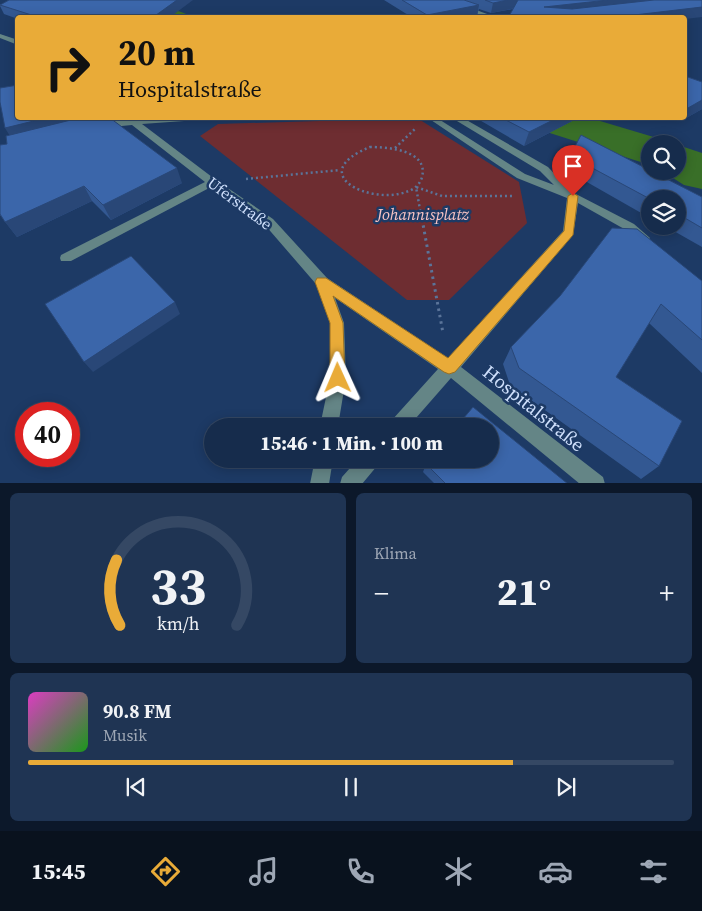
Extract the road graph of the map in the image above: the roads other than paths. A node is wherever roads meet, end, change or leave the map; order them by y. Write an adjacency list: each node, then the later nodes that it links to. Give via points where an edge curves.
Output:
1 (443, 0): 2 (street)
2 (486, 15)
3 (0, 36): 4 (street)
4 (15, 42)
5 (124, 120): 9 (street)
6 (131, 120): 10 (street, Uferstraße)
7 (435, 120): 11 (street, via 521,176)
8 (460, 120): 11 (street, via 544,169)
9 (85, 127)
10 (212, 182): 13 (street); 14 (street, Uferstraße, via 269,222)
11 (573, 196): 12 (street, via 630,227); 15 (street, via 569,232)
12 (652, 245)
13 (66, 258)
14 (322, 282): 15 (street, Hospitalstraße); 16 (street, Uferstraße, via 337,323 338,378)
15 (449, 367): 17 (street); 22 (street, Hospitalstraße)
16 (330, 418)
17 (405, 418)
18 (322, 468): 20 (street)
19 (362, 468): 21 (street)
20 (319, 483)
21 (350, 483)
22 (595, 483)

